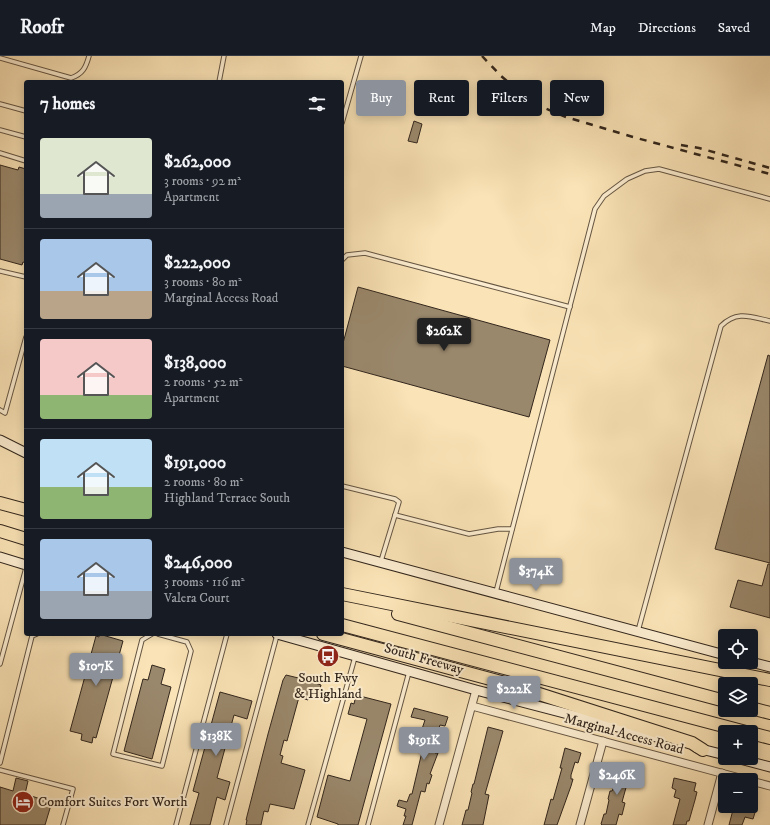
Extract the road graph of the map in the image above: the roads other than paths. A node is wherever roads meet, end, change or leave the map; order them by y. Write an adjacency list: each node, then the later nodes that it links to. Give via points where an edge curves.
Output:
1 (89, 56): 4 (lane, via 85,69 78,76 71,78)
2 (224, 56): 5 (lane)
3 (361, 56): 8 (lane)
4 (0, 58)
5 (219, 80)
6 (0, 104): 7 (lane)
7 (24, 110)
8 (344, 116)
9 (0, 130): 10 (lane)
10 (24, 136)
11 (0, 153): 12 (lane)
12 (24, 160)
13 (770, 199): 17 (lane, via 660,169 645,171 626,179 604,196 595,210)
14 (344, 258): 17 (lane, via 347,255 365,253)
15 (0, 271): 16 (lane)
16 (24, 277)
17 (570, 307): 27 (lane)
18 (770, 321): 39 (lane, via 742,315 728,320 722,326)
19 (24, 344): 20 (lane, via 5,413)
20 (0, 410)
21 (0, 440): 22 (main road)
22 (24, 452)
23 (344, 486): 26 (lane, via 395,499 399,502)
24 (0, 503): 25 (highway)
25 (24, 509)
26 (395, 515): 27 (lane, via 469,534); 32 (lane)
27 (512, 529): 35 (lane)
28 (0, 531): 29 (highway)
29 (24, 538)
30 (344, 553): 32 (main road)
31 (0, 558): 33 (main road)
32 (381, 562): 35 (main road)
33 (24, 564)
34 (24, 575): 49 (lane)
35 (496, 592): 39 (main road)
36 (344, 594): 53 (highway)
37 (344, 600): 55 (highway)
38 (344, 626): 59 (highway, South Freeway)
39 (638, 631): 47 (main road)
40 (32, 636): 65 (lane)
41 (149, 636): 42 (lane, via 142,640 113,754 162,766 191,651 187,642)
42 (175, 636)
43 (226, 636): 74 (lane)
44 (276, 636): 75 (lane)
45 (284, 636): 48 (main road, South Freeway)
46 (330, 636): 63 (highway, via 505,683 692,743)
47 (718, 653)
48 (355, 656): 52 (main road, South Freeway); 76 (lane)
49 (0, 664)
50 (758, 664): 51 (main road)
51 (770, 667)
52 (410, 671): 54 (main road, South Freeway); 77 (lane)
53 (770, 680)
54 (476, 690): 56 (street); 63 (main road, South Freeway)
55 (718, 699)
56 (472, 706): 62 (street, Marginal Access Road); 78 (street)
57 (758, 710): 58 (highway)
58 (770, 713)
59 (720, 725)
60 (758, 735): 61 (highway)
61 (770, 738)
62 (603, 741): 69 (street, Marginal Access Road); 79 (street)
63 (703, 750): 64 (main road, South Freeway)
64 (718, 753)
65 (0, 763)
66 (758, 764): 67 (main road)
67 (770, 767)
68 (0, 770): 73 (lane, via 73,789)
69 (722, 773)
70 (758, 783): 71 (street)
71 (770, 786)
72 (718, 788): 80 (street)
73 (63, 825)
74 (176, 825)
75 (226, 825)
76 (308, 825)
77 (368, 825)
78 (439, 825)
79 (580, 825)
80 (708, 825)

